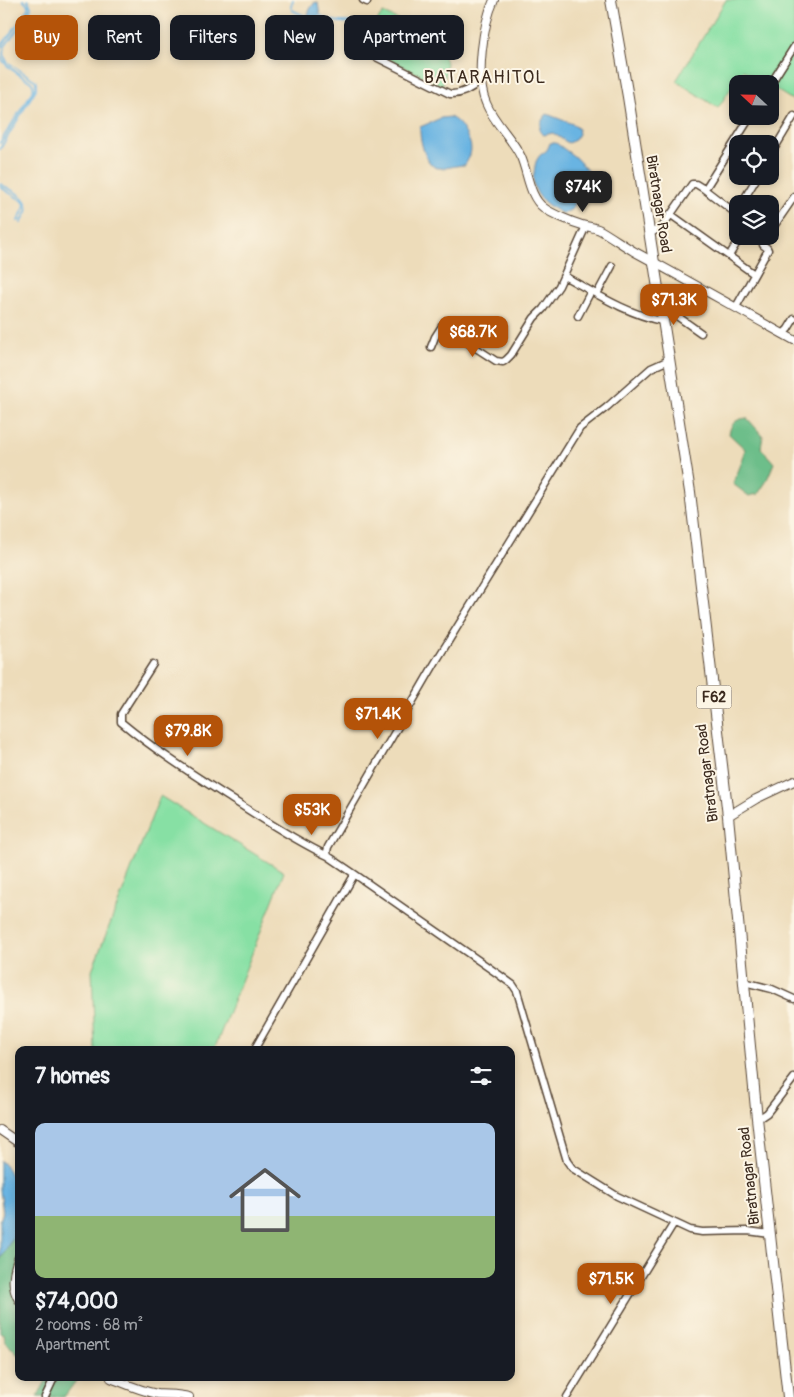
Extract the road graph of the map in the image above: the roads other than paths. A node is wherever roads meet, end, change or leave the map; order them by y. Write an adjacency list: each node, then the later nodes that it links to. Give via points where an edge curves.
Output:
1 (494, 0): 6 (street, via 488,12)
2 (611, 0): 16 (main road, Biratnagar Road / F62)
3 (794, 47): 5 (street)
4 (382, 60): 6 (street, via 450,94 474,87)
5 (776, 75)
6 (480, 81): 15 (street, via 486,104 514,144 540,204)
7 (794, 116): 9 (street)
8 (745, 125): 10 (street)
9 (779, 141)
10 (704, 188): 12 (street); 13 (street, via 692,184)
11 (794, 197): 14 (street)
12 (729, 207)
13 (670, 214): 16 (street, via 662,227); 19 (street)
14 (779, 219)
15 (586, 226): 20 (street, via 598,229); 23 (street)
16 (649, 234): 20 (main road, Biratnagar Road / F62)
17 (736, 245): 19 (street)
18 (763, 245): 22 (street, via 768,250)
19 (729, 256): 22 (street)
20 (653, 261): 25 (main road, Biratnagar Road / F62); 26 (street)
21 (612, 266): 24 (street)
22 (754, 274): 26 (street)
23 (564, 276): 24 (street); 33 (street, via 503,362 496,361 442,326)
24 (594, 292): 27 (street); 29 (street, via 627,310)
25 (659, 303): 29 (main road, Biratnagar Road / F62); 30 (street)
26 (736, 307): 31 (street)
27 (578, 316)
28 (794, 318): 31 (street)
29 (662, 321): 34 (main road, Biratnagar Road / F62)
30 (701, 333)
31 (783, 334): 32 (street)
32 (794, 340)
33 (431, 347)
34 (669, 360): 37 (main road, Biratnagar Road / F62, via 690,492); 38 (street, via 651,368 573,437 435,663 328,847)
35 (153, 664): 38 (street, via 121,714 121,722 207,783)
36 (794, 781): 37 (street)
37 (728, 816): 40 (main road, Biratnagar Road / F62)
38 (328, 856): 39 (street)
39 (353, 873): 42 (street, via 344,895); 47 (street, via 513,985 518,991 567,1161 572,1168 617,1196)
40 (744, 982): 41 (street); 44 (main road, Biratnagar Road / F62)
41 (794, 999)
42 (256, 1046)
43 (794, 1078): 44 (street, via 767,1113)
44 (758, 1119): 48 (main road, Biratnagar Road / F62)
45 (0, 1130): 46 (street)
46 (15, 1140)
47 (674, 1223): 48 (street, via 702,1232); 56 (street)
48 (770, 1234): 53 (main road, Biratnagar Road / F62)
49 (15, 1269): 50 (street)
50 (15, 1291)
51 (53, 1381): 54 (street)
52 (118, 1381): 55 (street, via 156,1394)
53 (790, 1393)
54 (45, 1397)
55 (189, 1397)
56 (567, 1397)

